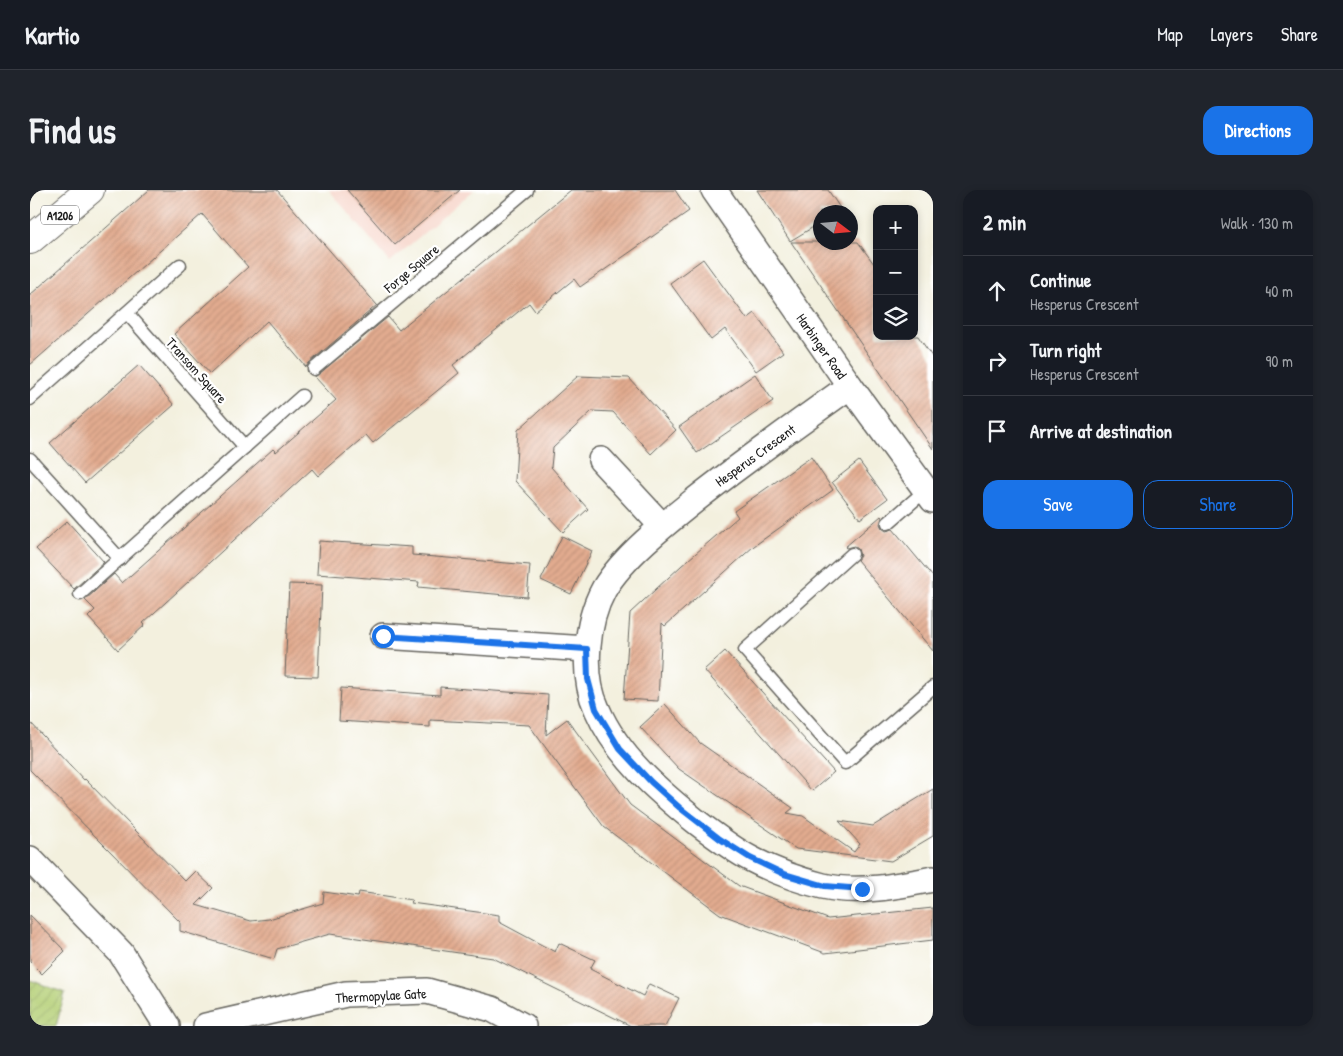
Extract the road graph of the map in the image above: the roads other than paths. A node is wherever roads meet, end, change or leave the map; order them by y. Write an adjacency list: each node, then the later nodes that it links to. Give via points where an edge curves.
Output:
1 (90, 190): 4 (main road, A1206)
2 (527, 190): 7 (lane, Forge Square)
3 (714, 190): 8 (street, Harbinger Road)
4 (30, 240)
5 (180, 265): 6 (lane)
6 (127, 313): 10 (lane); 11 (lane, Transom Square)
7 (314, 369)
8 (850, 386): 14 (street, Harbinger Road); 16 (street, Hesperus Crescent)
9 (302, 396): 11 (lane)
10 (30, 399)
11 (245, 447): 18 (lane)
12 (30, 459): 18 (lane)
13 (601, 460): 16 (street)
14 (929, 495): 15 (lane)
15 (888, 523)
16 (662, 526): 21 (street, Hesperus Crescent, via 604,589 594,615)
17 (852, 554): 22 (lane, via 745,650 845,763)
18 (120, 559): 19 (lane)
19 (80, 594)
20 (383, 636): 21 (street)
21 (587, 649): 24 (street, Hesperus Crescent, via 588,679 596,709 620,749 651,782 720,839 784,874 825,886 862,889)
22 (933, 687)
23 (30, 859): 25 (street, via 121,953)
24 (933, 880)
25 (167, 1026)
26 (206, 1026): 27 (street, Thermopylae Gate, via 346,994 427,991 492,1009)
27 (523, 1026)

